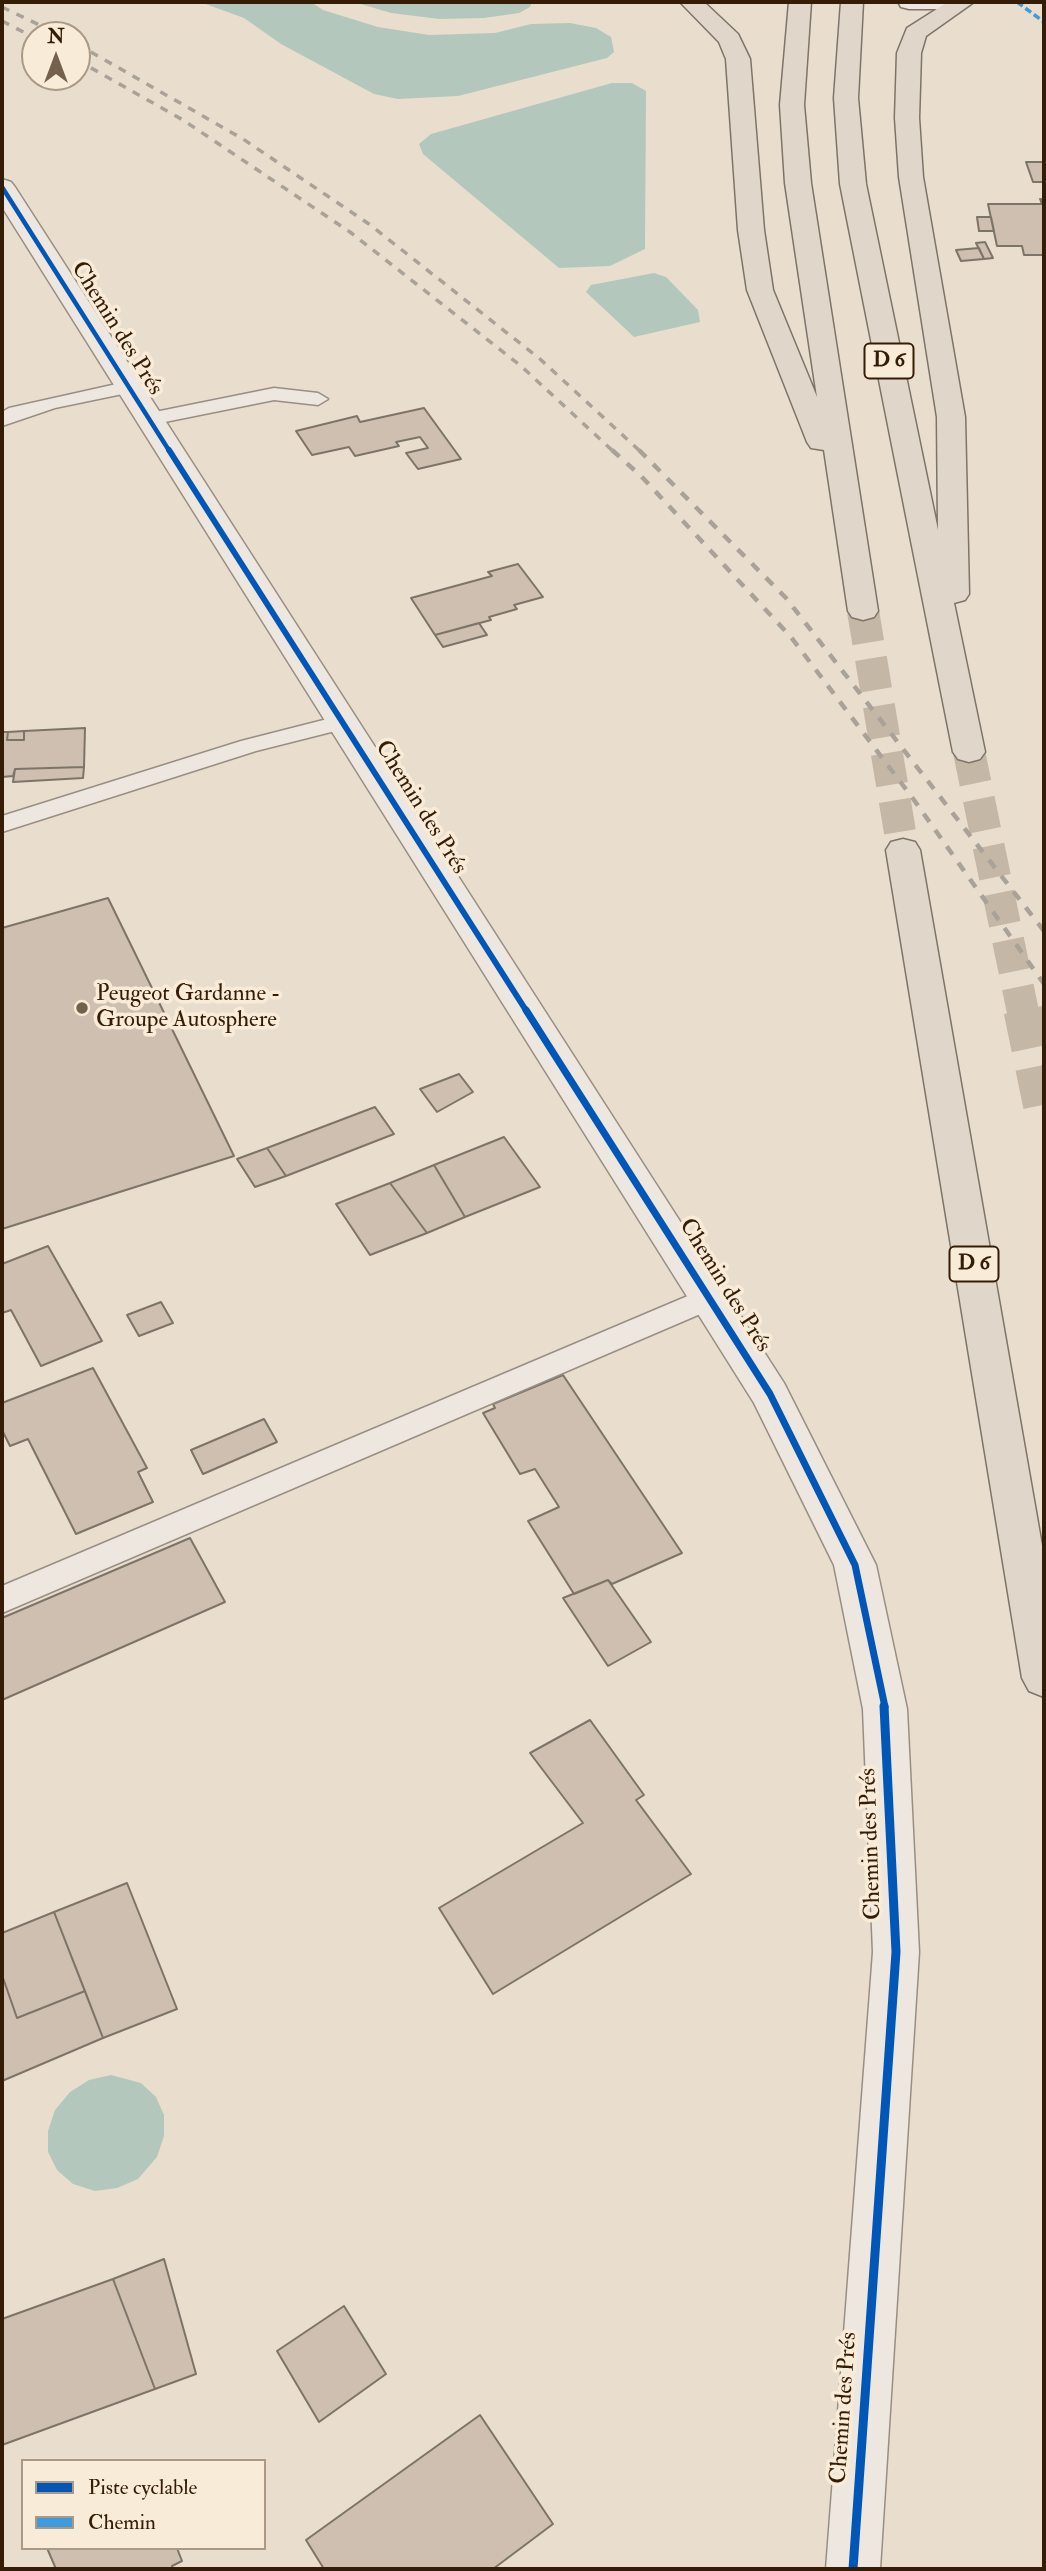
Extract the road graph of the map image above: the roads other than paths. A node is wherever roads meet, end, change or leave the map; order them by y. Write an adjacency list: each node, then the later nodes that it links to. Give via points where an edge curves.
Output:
1 (691, 2): 10 (highway, via 730,38 738,59 760,289)
2 (800, 2): 10 (highway, via 792,105 798,183)
3 (852, 2): 12 (highway, D 6, via 846,98 853,184)
4 (909, 2): 5 (street)
5 (962, 2): 12 (highway, via 915,33 909,53 907,118 911,177 951,417)
6 (2, 187): 8 (street, Chemin des Prés)
7 (318, 399): 8 (lane, via 274,394)
8 (140, 403): 9 (lane, via 53,402); 13 (street, Chemin des Prés)
9 (2, 420)
10 (844, 499): 11 (highway)
11 (863, 611)
12 (955, 687): 14 (highway, D 6)
13 (343, 722): 15 (lane, via 249,746); 17 (street, Chemin des Prés)
14 (969, 752)
15 (2, 824)
16 (903, 850): 19 (highway, D 6)
17 (709, 1298): 18 (lane); 20 (street, Chemin des Prés, via 770,1394 855,1565 885,1709 896,1951)
18 (2, 1600)
19 (1044, 1678)
20 (853, 2569)

